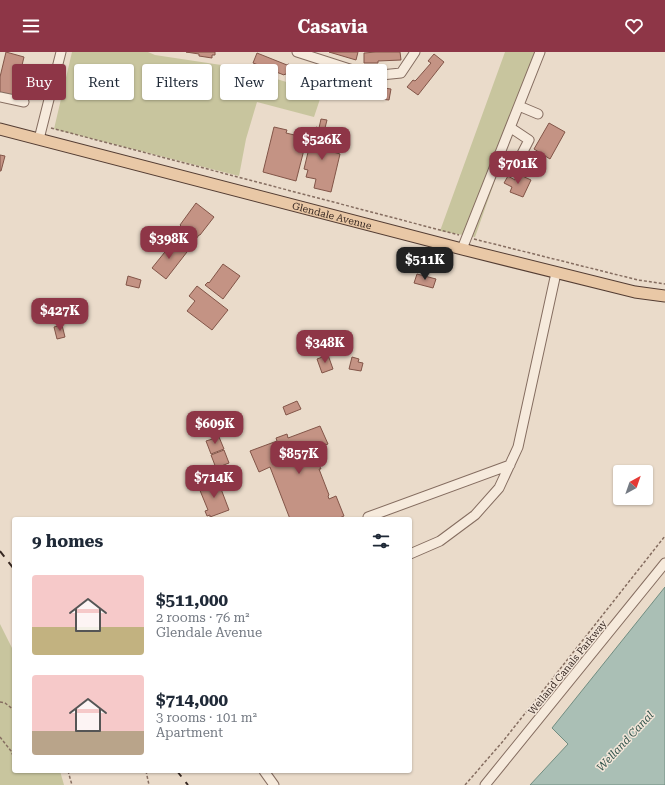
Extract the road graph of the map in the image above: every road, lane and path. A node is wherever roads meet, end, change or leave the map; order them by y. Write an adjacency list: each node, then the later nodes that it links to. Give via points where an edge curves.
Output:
1 (61, 52): 9 (street)
2 (297, 52): 3 (street, via 356,71 381,76 401,73)
3 (415, 52)
4 (540, 52): 7 (street)
5 (0, 97): 6 (street)
6 (24, 102)
7 (519, 106): 8 (street); 10 (street)
8 (538, 114)
9 (42, 126): 12 (street); 14 (path)
10 (511, 128): 13 (street); 13 (street, via 529,140 513,171)
11 (0, 129): 12 (main road, Glendale Avenue)
12 (39, 139): 15 (main road, Glendale Avenue)
13 (497, 163): 14 (street)
14 (467, 237): 15 (street); 17 (path, via 638,280)
15 (462, 250): 16 (main road, Glendale Avenue)
16 (556, 273): 18 (main road, Glendale Avenue, via 635,292); 19 (street, via 518,447)
17 (665, 284)
18 (665, 296)
19 (510, 465): 20 (street); 23 (street, via 499,488 475,515 440,541)
20 (387, 515): 21 (street)
21 (368, 517)
22 (665, 536): 35 (path, via 504,740)
23 (412, 553)
24 (665, 563): 36 (street, Welland Canals Parkway)
25 (0, 702): 26 (path)
26 (12, 708)
27 (0, 738): 28 (path)
28 (12, 753)
29 (69, 773): 32 (path)
30 (146, 773): 33 (path)
31 (265, 773): 34 (street)
32 (72, 785)
33 (149, 785)
34 (274, 785)
35 (465, 785)
36 (486, 785)

